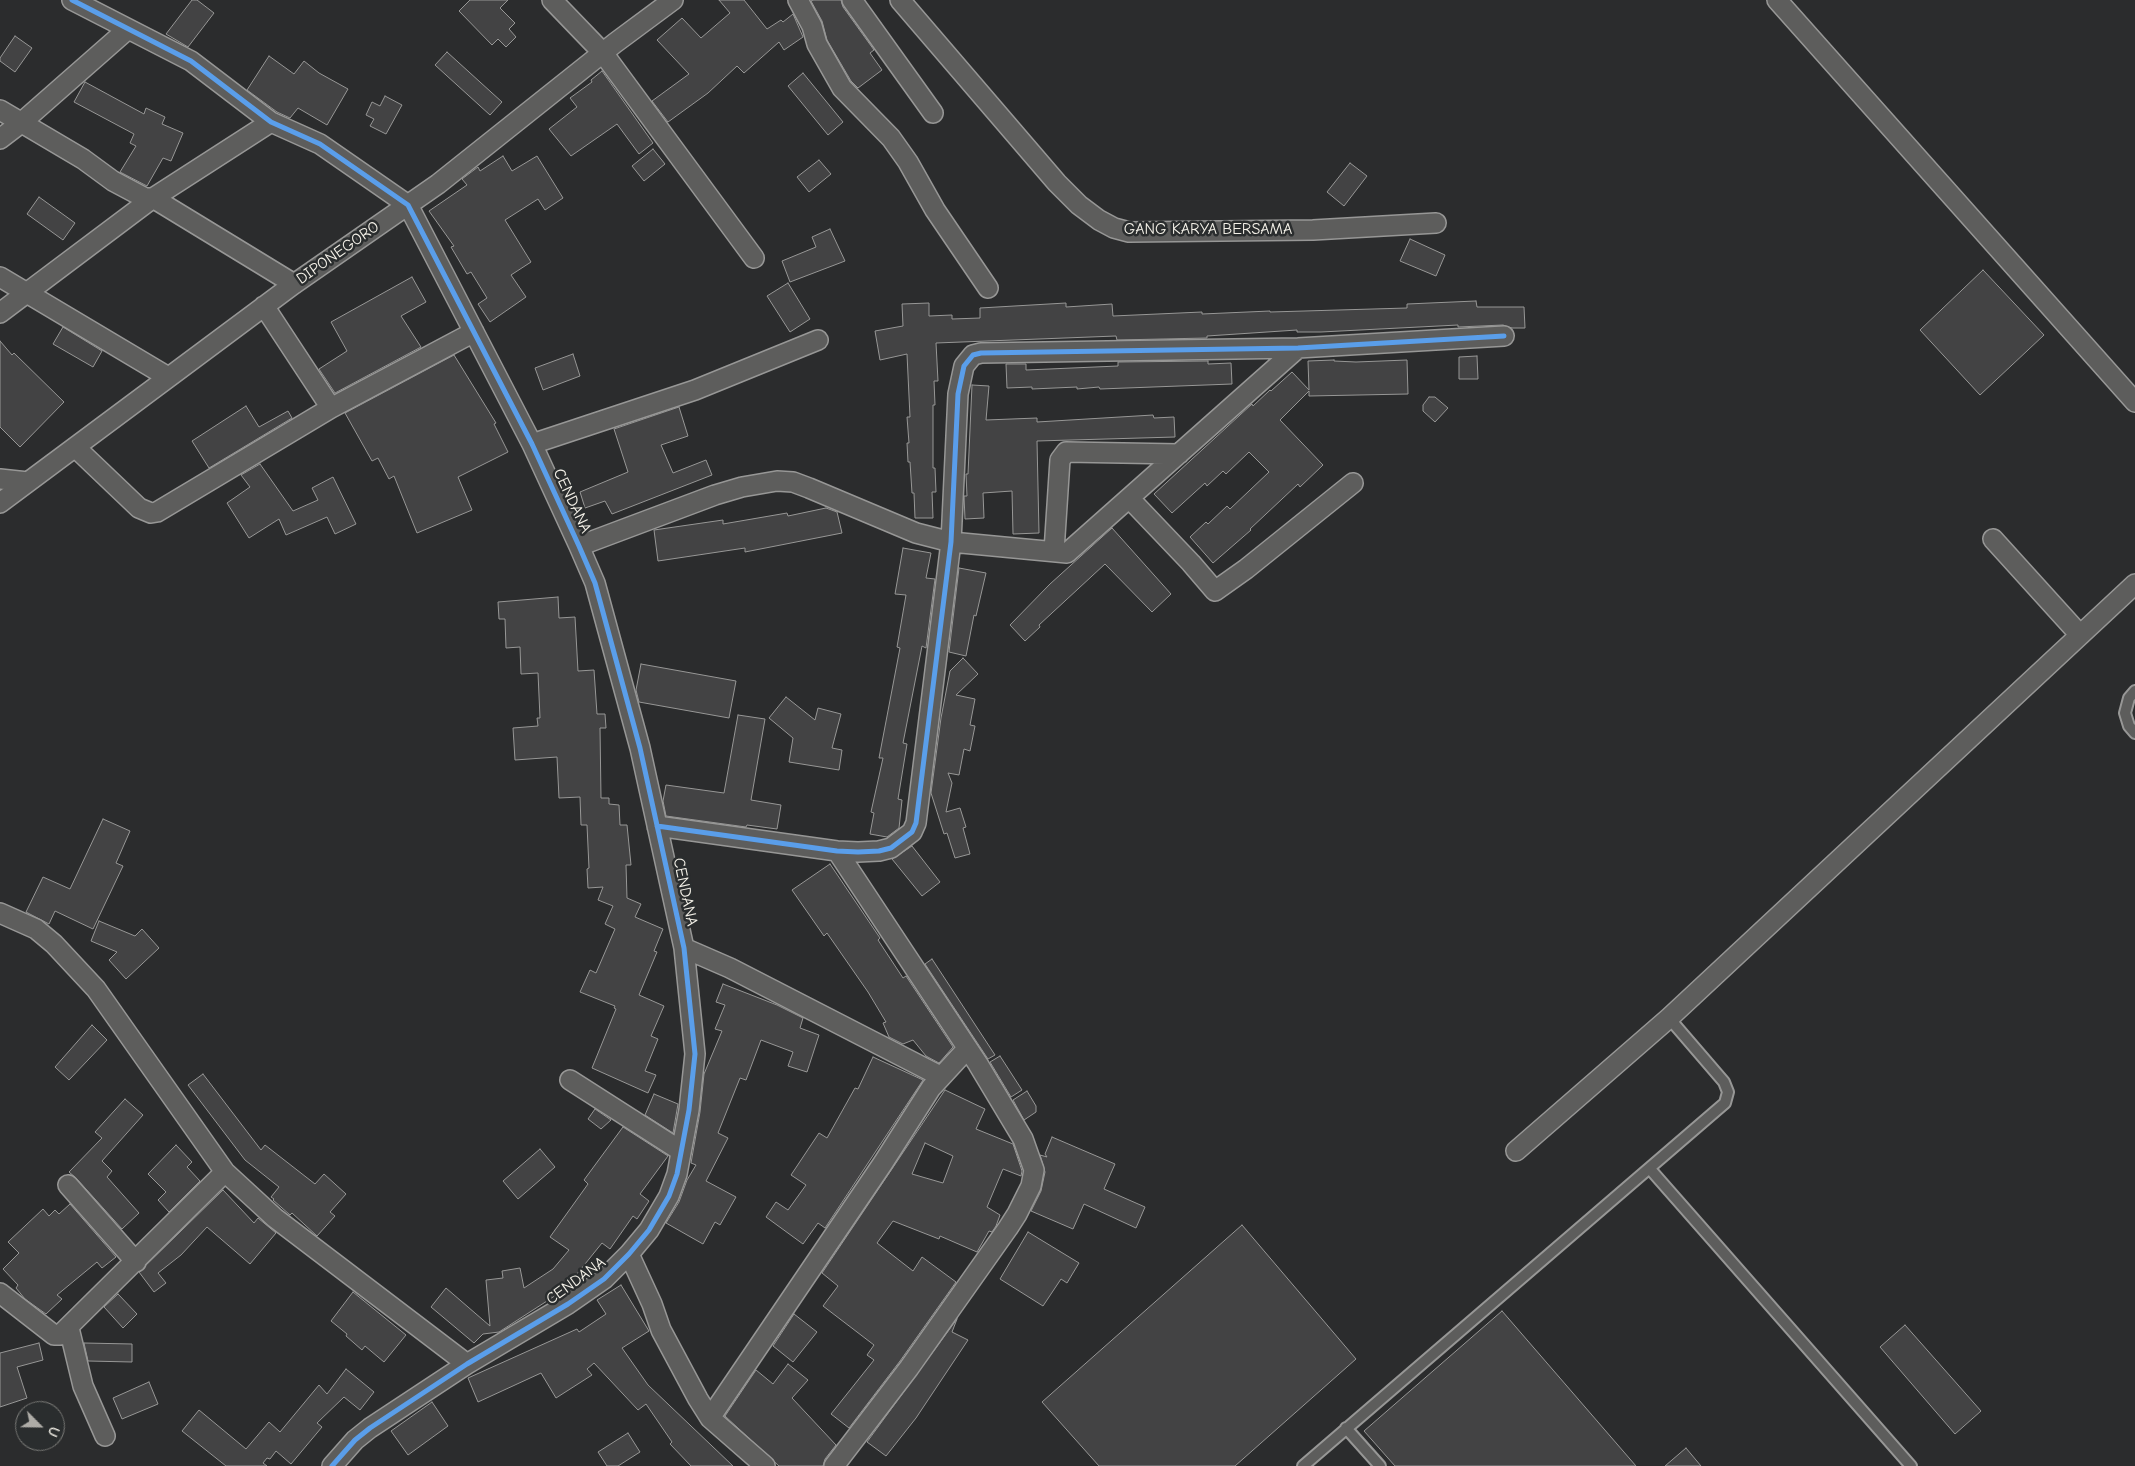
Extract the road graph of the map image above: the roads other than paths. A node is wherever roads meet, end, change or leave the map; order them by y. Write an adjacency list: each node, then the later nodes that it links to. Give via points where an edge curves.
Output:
1 (72, 0): 8 (street)
2 (552, 0): 10 (street)
3 (673, 0): 10 (street, DIPONEGORO)
4 (798, 0): 22 (street, via 812,26 817,44 842,88 891,138)
5 (852, 0): 12 (street)
6 (900, 0): 18 (street, GANG KARYA BERSAMA, via 1057,183 1078,205 1114,228 1129,232 1313,230)
7 (1777, 0): 31 (street)
8 (92, 5): 9 (street)
9 (128, 28): 13 (street, via 191,61); 14 (street)
10 (603, 53): 17 (street, DIPONEGORO); 19 (street)
11 (0, 110): 14 (street)
12 (933, 113)
13 (271, 122): 16 (street); 17 (street, via 320,144)
14 (21, 123): 15 (street); 16 (street, via 120,185 145,198)
15 (0, 139)
16 (154, 198): 21 (street); 23 (street)
17 (408, 205): 21 (street, DIPONEGORO); 26 (street, CENDANA)
18 (1436, 223)
19 (754, 258)
20 (0, 277): 23 (street)
21 (294, 284): 24 (street, DIPONEGORO)
22 (988, 288)
23 (27, 293): 25 (street); 30 (street)
24 (264, 306): 30 (street, DIPONEGORO); 32 (street)
25 (0, 314)
26 (474, 332): 32 (street); 33 (street, CENDANA)
27 (1504, 336): 29 (street)
28 (818, 340): 33 (street, via 695,390)
29 (1298, 348): 35 (street); 42 (street, via 980,352 973,355 964,366 958,394)
30 (168, 377): 34 (street, DIPONEGORO)
31 (2135, 402)
32 (331, 408): 34 (street, via 151,513 139,508)
33 (532, 444): 43 (street, CENDANA)
34 (75, 447): 37 (street, DIPONEGORO)
35 (1179, 454): 39 (street); 44 (street, via 1066,452 1060,460)
36 (0, 479): 37 (street)
37 (28, 482): 40 (street, DIPONEGORO)
38 (1352, 483): 39 (street, via 1215,591)
39 (1130, 499): 44 (street, via 1070,552)
40 (0, 503)
41 (1993, 539): 46 (street)
42 (951, 542): 43 (street, via 916,533 793,482 777,481 715,495); 44 (street); 50 (street, via 916,823 907,836 891,848)
43 (580, 546): 49 (street, CENDANA, via 594,583 640,748)
44 (1054, 551)
45 (2135, 584): 46 (street)
46 (2080, 635): 53 (street)
47 (2135, 691): 48 (lane, via 2129,698 2125,713)
48 (2135, 733)
49 (657, 826): 50 (street); 52 (street, CENDANA)
50 (837, 851): 54 (street)
51 (0, 913): 60 (street, via 36,929 96,989)
52 (684, 948): 55 (street, via 730,968); 58 (street, CENDANA, via 695,1054)
53 (1669, 1018): 57 (street); 59 (lane, via 1724,1082 1728,1099)
54 (967, 1048): 55 (street); 72 (street, via 1028,1150 1034,1170 1031,1186 1017,1214 909,1368)
55 (940, 1076): 67 (street)
56 (570, 1080): 58 (street)
57 (1516, 1151)
58 (681, 1152): 62 (street, CENDANA, via 668,1196 653,1223)
59 (1650, 1169): 68 (lane); 75 (lane)
60 (225, 1172): 63 (street); 66 (street, via 275,1218)
61 (68, 1185): 63 (street)
62 (629, 1254): 66 (street, CENDANA, via 604,1279 568,1304); 67 (street, via 661,1330)
63 (136, 1262): 65 (street)
64 (0, 1293): 65 (street, via 54,1335 58,1336)
65 (69, 1328): 69 (street, via 83,1386)
66 (467, 1364): 70 (street, CENDANA, via 370,1428)
67 (710, 1418): 71 (street)
68 (1346, 1428): 73 (lane); 74 (lane)
69 (105, 1436)
70 (332, 1466)
71 (765, 1466)
72 (834, 1466)
73 (1303, 1466)
74 (1380, 1466)
75 (1911, 1466)

